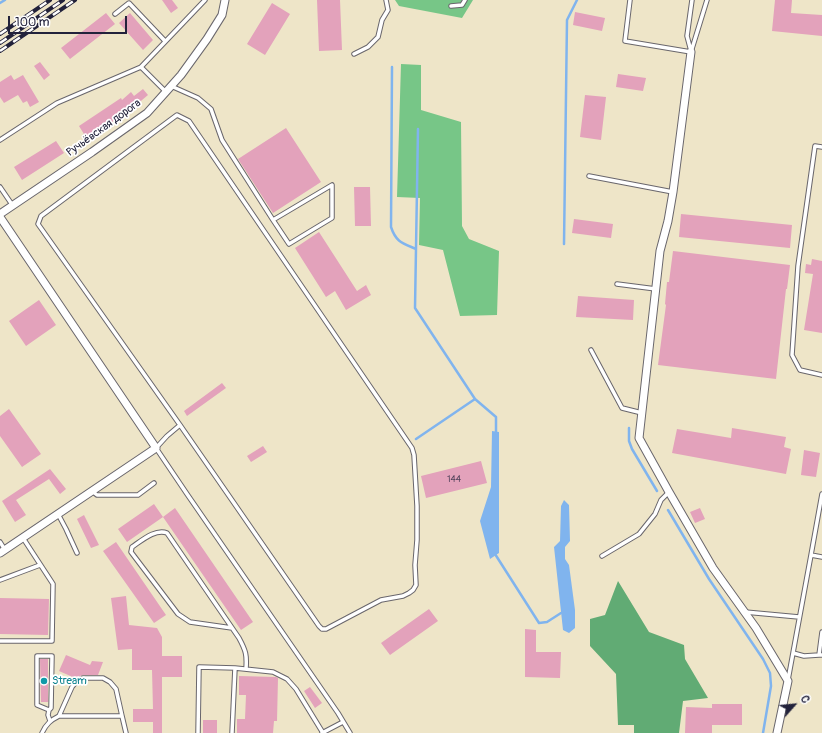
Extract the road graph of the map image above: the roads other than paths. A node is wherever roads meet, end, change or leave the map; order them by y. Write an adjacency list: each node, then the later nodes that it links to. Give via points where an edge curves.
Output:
1 (205, 0): 10 (lane)
2 (225, 0): 14 (street, Ручьёвская дорога, via 222,16)
3 (386, 0): 12 (lane, via 388,10 382,20 378,37 368,47)
4 (465, 0): 8 (lane, via 462,5)
5 (630, 0): 11 (lane, via 625,41)
6 (692, 0): 11 (lane, via 687,36)
7 (707, 0): 11 (lane)
8 (451, 6)
9 (115, 14): 10 (lane, via 129,3)
10 (165, 41): 13 (lane)
11 (691, 52): 20 (street)
12 (354, 54)
13 (141, 66): 15 (lane); 16 (lane, via 57,103)
14 (171, 86): 15 (street, Ручьёвская дорога); 24 (lane, via 198,98 211,110 222,140)
15 (166, 92): 21 (street, Ручьёвская дорога, via 147,112)
16 (0, 140)
17 (822, 147): 28 (lane, via 815,146 798,266 792,355 800,370)
18 (588, 176): 20 (lane)
19 (0, 187): 21 (lane)
20 (673, 192): 26 (street, via 660,251)
21 (13, 206): 22 (street, Ручьёвская дорога)
22 (0, 214)
23 (0, 217): 31 (street)
24 (273, 220): 24 (lane, via 319,193 332,185 332,218 289,244)
25 (617, 284): 26 (lane)
26 (656, 289): 29 (street)
27 (591, 350): 29 (lane, via 622,408)
28 (822, 375)
29 (642, 413): 34 (street, via 639,438)
30 (180, 425): 30 (lane, via 322,629 381,600 403,596 413,590 416,585 417,506 412,448 190,121 177,115 42,216 38,224); 31 (lane)
31 (156, 448): 33 (street); 60 (lane)
32 (154, 484): 33 (lane, via 138,495 97,495)
33 (92, 491): 36 (street)
34 (669, 492): 42 (lane, via 639,534); 46 (street, via 713,568)
35 (822, 494): 41 (lane)
36 (58, 514): 37 (street); 40 (lane)
37 (23, 538): 39 (street); 44 (lane)
38 (0, 542): 39 (lane)
39 (3, 552)
40 (77, 553)
41 (811, 555): 43 (lane); 47 (lane)
42 (602, 556)
43 (822, 557)
44 (40, 564): 45 (lane); 50 (lane, via 53,584 52,641)
45 (0, 580)
46 (744, 612): 47 (lane); 55 (street)
47 (799, 617): 51 (lane)
48 (232, 628): 48 (lane, via 167,533 155,532 132,547 131,552 178,614 190,622); 54 (lane, via 245,650)
49 (822, 632): 52 (lane)
50 (0, 641)
51 (793, 653): 52 (lane, via 804,656); 55 (lane)
52 (820, 655)
53 (235, 668): 54 (lane); 63 (lane, via 200,667); 64 (lane)
54 (246, 669): 65 (lane, via 273,672 287,679)
55 (788, 681): 67 (street)
56 (49, 710): 56 (lane, via 52,656 37,656 37,705); 59 (lane)
57 (59, 716): 58 (lane); 58 (lane, via 72,687 78,681 83,678 103,678 116,689); 59 (lane)
58 (122, 716): 62 (lane)
59 (50, 721): 61 (lane)
60 (343, 722): 65 (lane); 66 (lane)
61 (42, 733)
62 (126, 733)
63 (198, 733)
64 (232, 733)
65 (323, 733)
66 (350, 733)
67 (777, 733)

